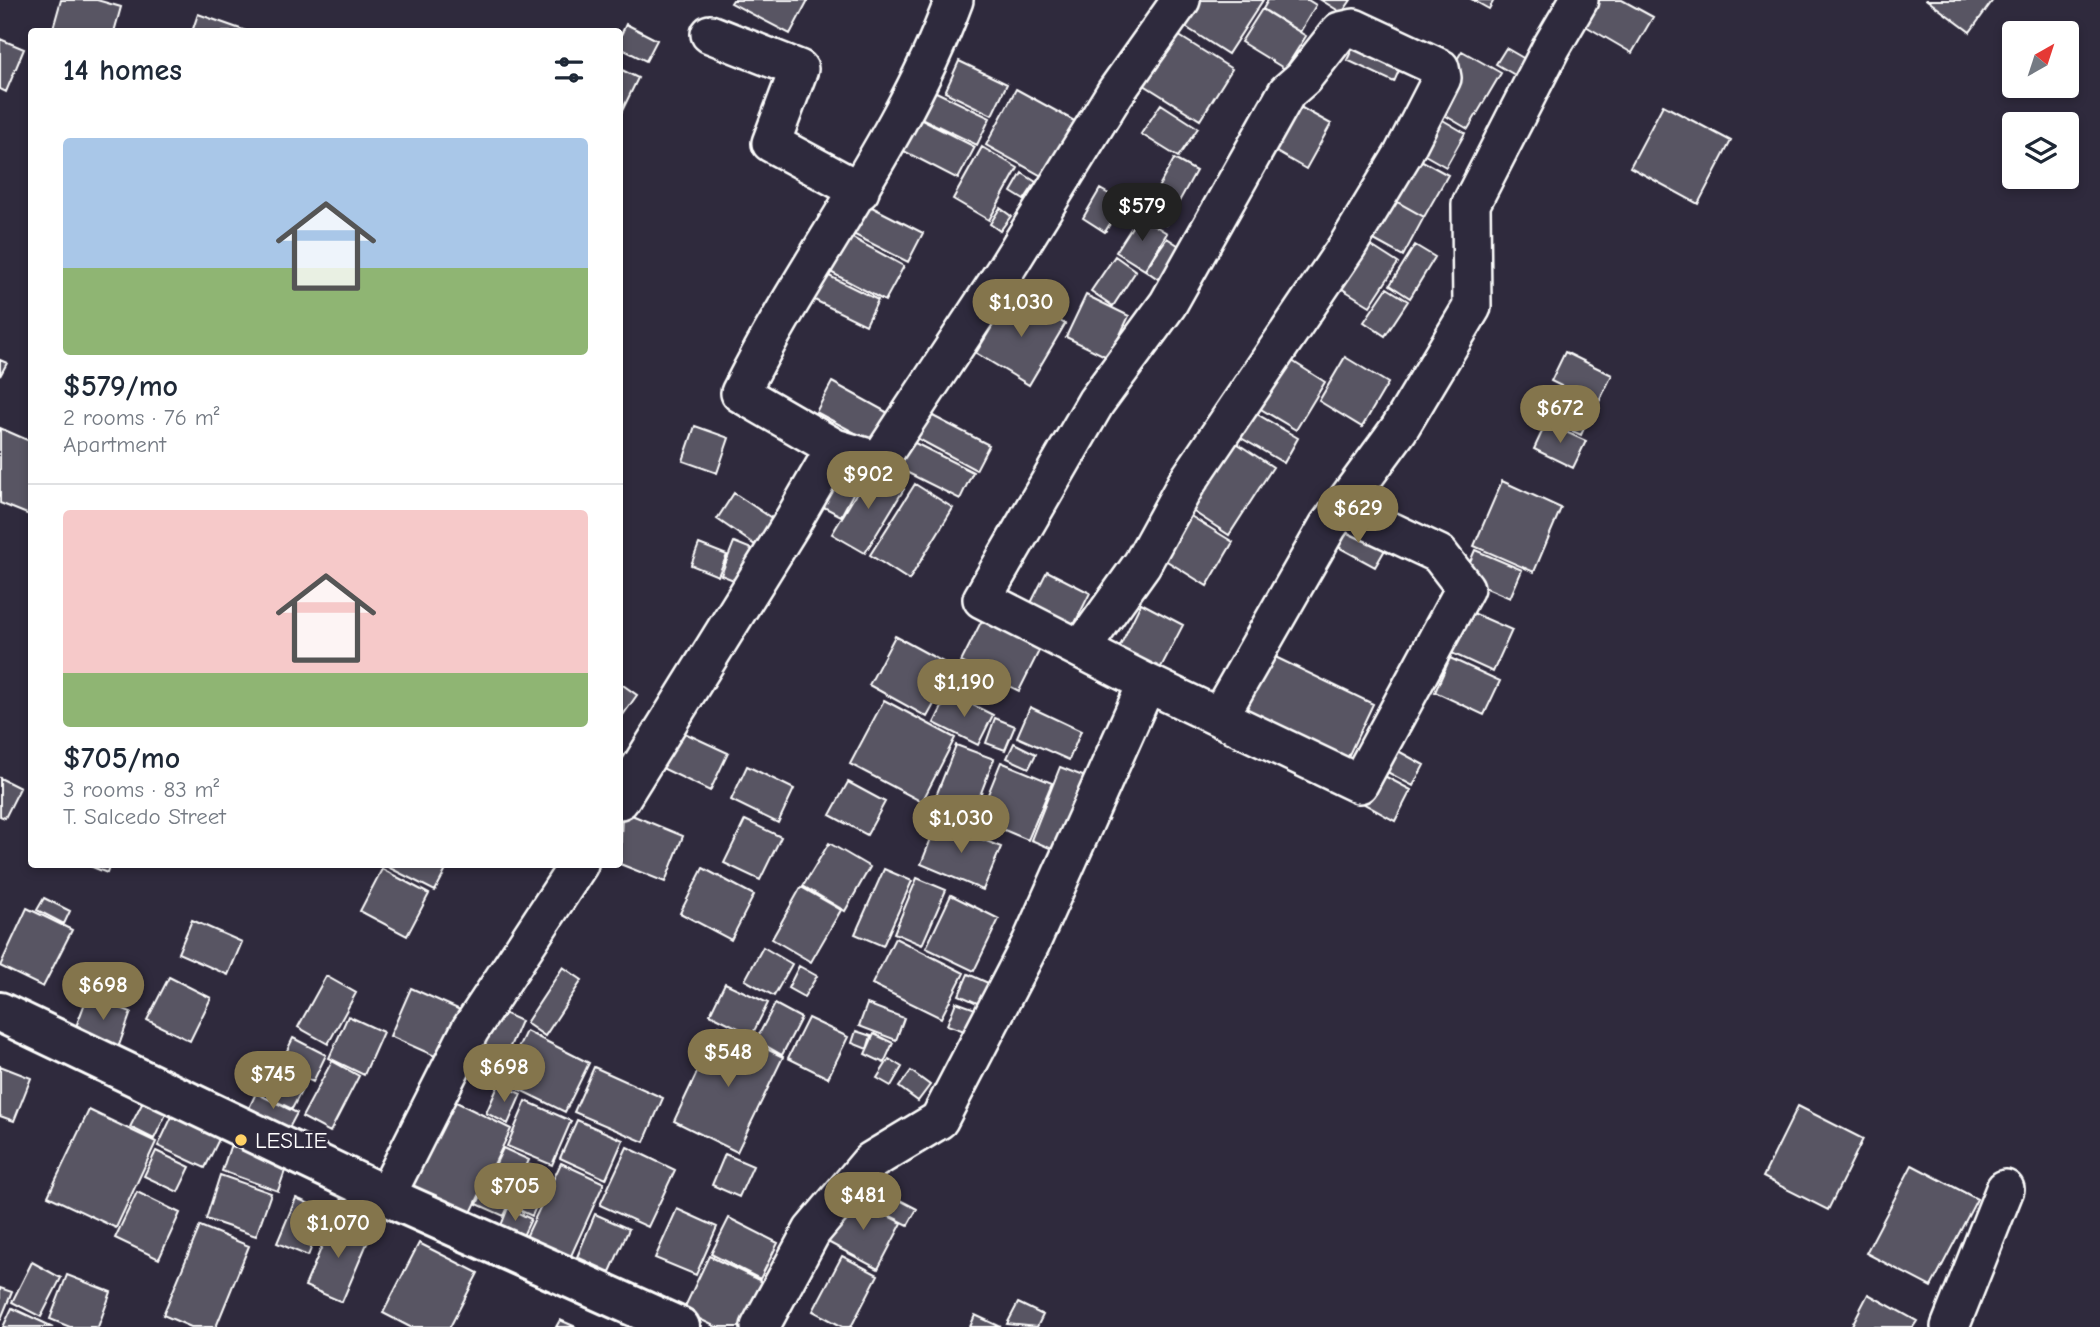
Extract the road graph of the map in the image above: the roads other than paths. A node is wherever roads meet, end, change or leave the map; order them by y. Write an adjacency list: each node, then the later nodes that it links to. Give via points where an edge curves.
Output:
1 (954, 0): 5 (street, via 933,58)
2 (1181, 0): 6 (street, via 1115,93 879,461)
3 (1579, 0): 7 (street, via 1471,204 1472,307 1399,429)
4 (710, 34): 5 (street, via 799,69 771,143)
5 (860, 191): 6 (street, via 773,327 740,393)
6 (835, 449): 11 (street)
7 (1341, 508): 10 (street); 10 (street, via 1439,554 1465,588 1359,784)
8 (1082, 648): 8 (street, via 1142,564 1186,484 1348,244 1403,154 1442,78 1440,68 1354,28 1340,31 1287,92 1168,304 1096,402 982,599); 9 (street)
9 (1147, 683): 10 (street); 17 (street, via 1031,943 939,1119 870,1161 812,1231)
10 (1219, 717)
11 (623, 795)
12 (576, 868): 15 (street, via 470,1030)
13 (0, 1012): 15 (street)
14 (2005, 1189): 18 (street)
15 (386, 1196): 16 (street)
16 (680, 1327)
17 (760, 1327)
18 (1950, 1327)

